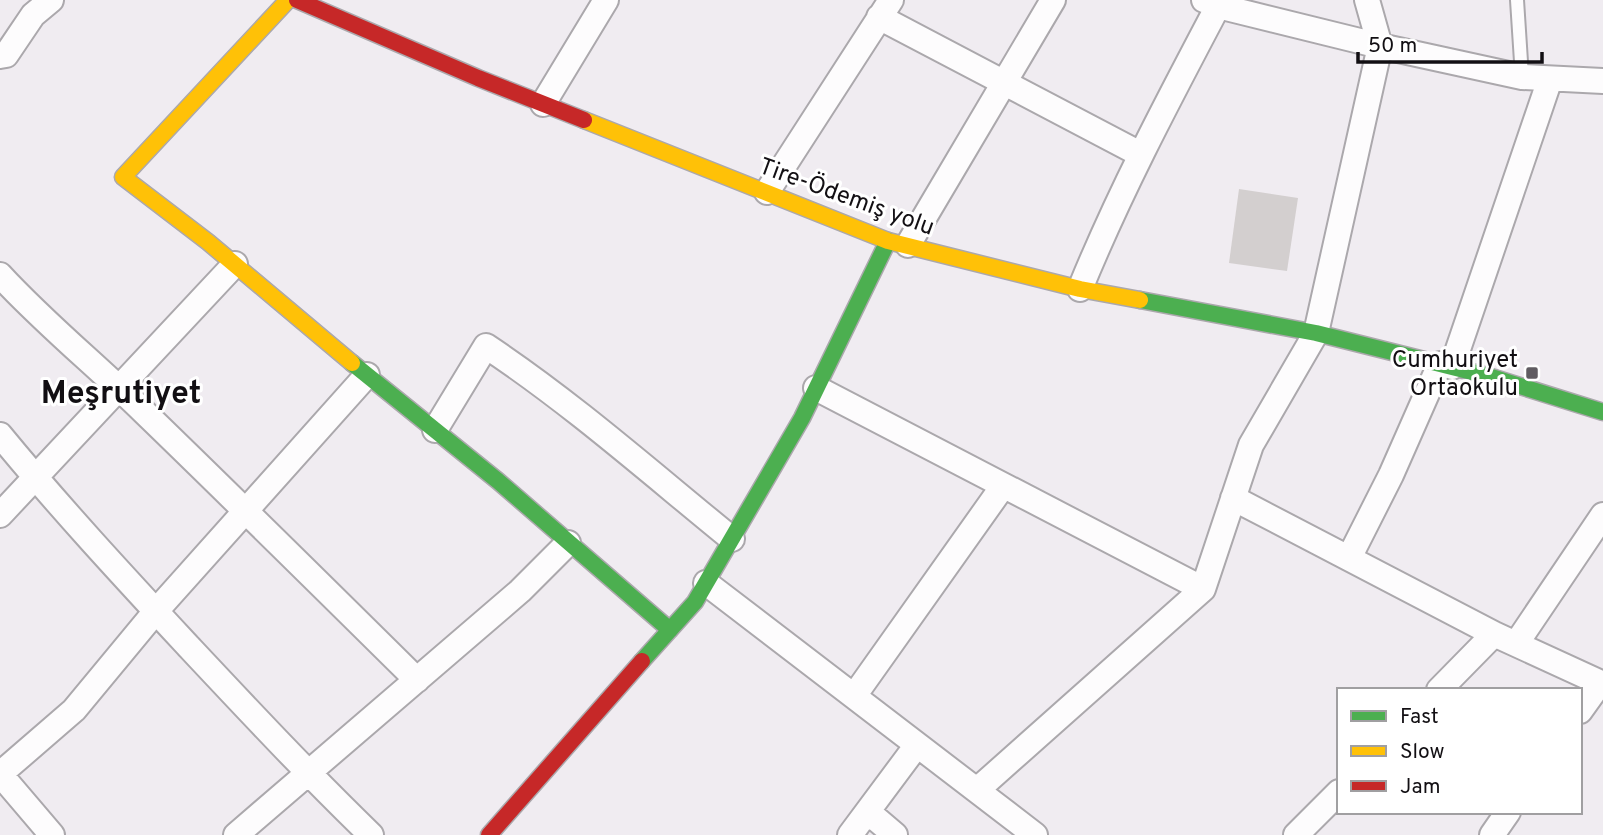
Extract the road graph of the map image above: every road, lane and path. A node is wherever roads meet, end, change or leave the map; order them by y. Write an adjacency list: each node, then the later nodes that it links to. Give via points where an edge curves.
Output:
1 (51, 0): 11 (street, via 33,16 6,55)
2 (288, 0): 20 (street, via 123,177)
3 (297, 0): 16 (street, Tire-Ödemiş yolu)
4 (606, 0): 16 (street)
5 (1053, 0): 15 (street)
6 (1367, 0): 10 (street)
7 (1517, 0): 12 (lane)
8 (1211, 3): 10 (street); 17 (street)
9 (885, 9): 15 (street); 18 (street)
10 (1380, 46): 12 (street); 23 (street)
11 (0, 56)
12 (1522, 76): 13 (street)
13 (1550, 79): 14 (street); 24 (street, via 1514,191)
14 (1603, 81)
15 (1004, 84): 17 (street); 19 (street)
16 (543, 104): 18 (street, Tire-Ödemiş yolu)
17 (1140, 154): 22 (street)
18 (767, 192): 19 (street, Tire-Ödemiş yolu)
19 (898, 243): 22 (street, Tire-Ödemiş yolu); 28 (street)
20 (235, 264): 25 (street); 27 (street)
21 (0, 275): 27 (street)
22 (1080, 289): 23 (street, Tire-Ödemiş yolu)
23 (1316, 332): 24 (street, Tire-Ödemiş yolu); 35 (street, via 1251,444)
24 (1446, 365): 26 (street, Tire-Ödemiş yolu); 41 (street)
25 (367, 375): 31 (street); 36 (street)
26 (1488, 376): 29 (street); 30 (street)
27 (119, 388): 33 (street); 36 (street)
28 (816, 388): 34 (street); 39 (street)
29 (1590, 392)
30 (1603, 412)
31 (435, 430): 39 (street, via 486,346); 40 (street)
32 (0, 435): 33 (street)
33 (35, 477): 37 (street); 44 (street)
34 (1003, 485): 43 (street); 50 (street)
35 (1233, 498): 41 (street); 43 (street)
36 (246, 510): 44 (street); 47 (street)
37 (0, 515)
38 (1603, 515): 46 (street)
39 (732, 539): 42 (street)
40 (568, 543): 45 (street); 47 (street)
41 (1349, 558): 46 (street)
42 (706, 583): 45 (street); 50 (street)
43 (1203, 590): 55 (street)
44 (156, 611): 53 (street, via 74,710); 54 (street)
45 (670, 630): 59 (street)
46 (1505, 639): 48 (street); 49 (street)
47 (417, 680): 54 (street)
48 (1602, 683): 51 (street)
49 (1442, 688)
50 (855, 696): 52 (street)
51 (1582, 708)
52 (917, 744): 55 (street); 57 (street)
53 (0, 774): 60 (street)
54 (308, 774): 61 (street); 62 (street)
55 (976, 790): 65 (street)
56 (1337, 794): 66 (street)
57 (868, 812): 63 (street); 64 (street)
58 (1507, 814): 67 (street)
59 (497, 832)
60 (52, 835)
61 (236, 835)
62 (372, 835)
63 (850, 835)
64 (895, 835)
65 (1035, 835)
66 (1296, 835)
67 (1492, 835)

